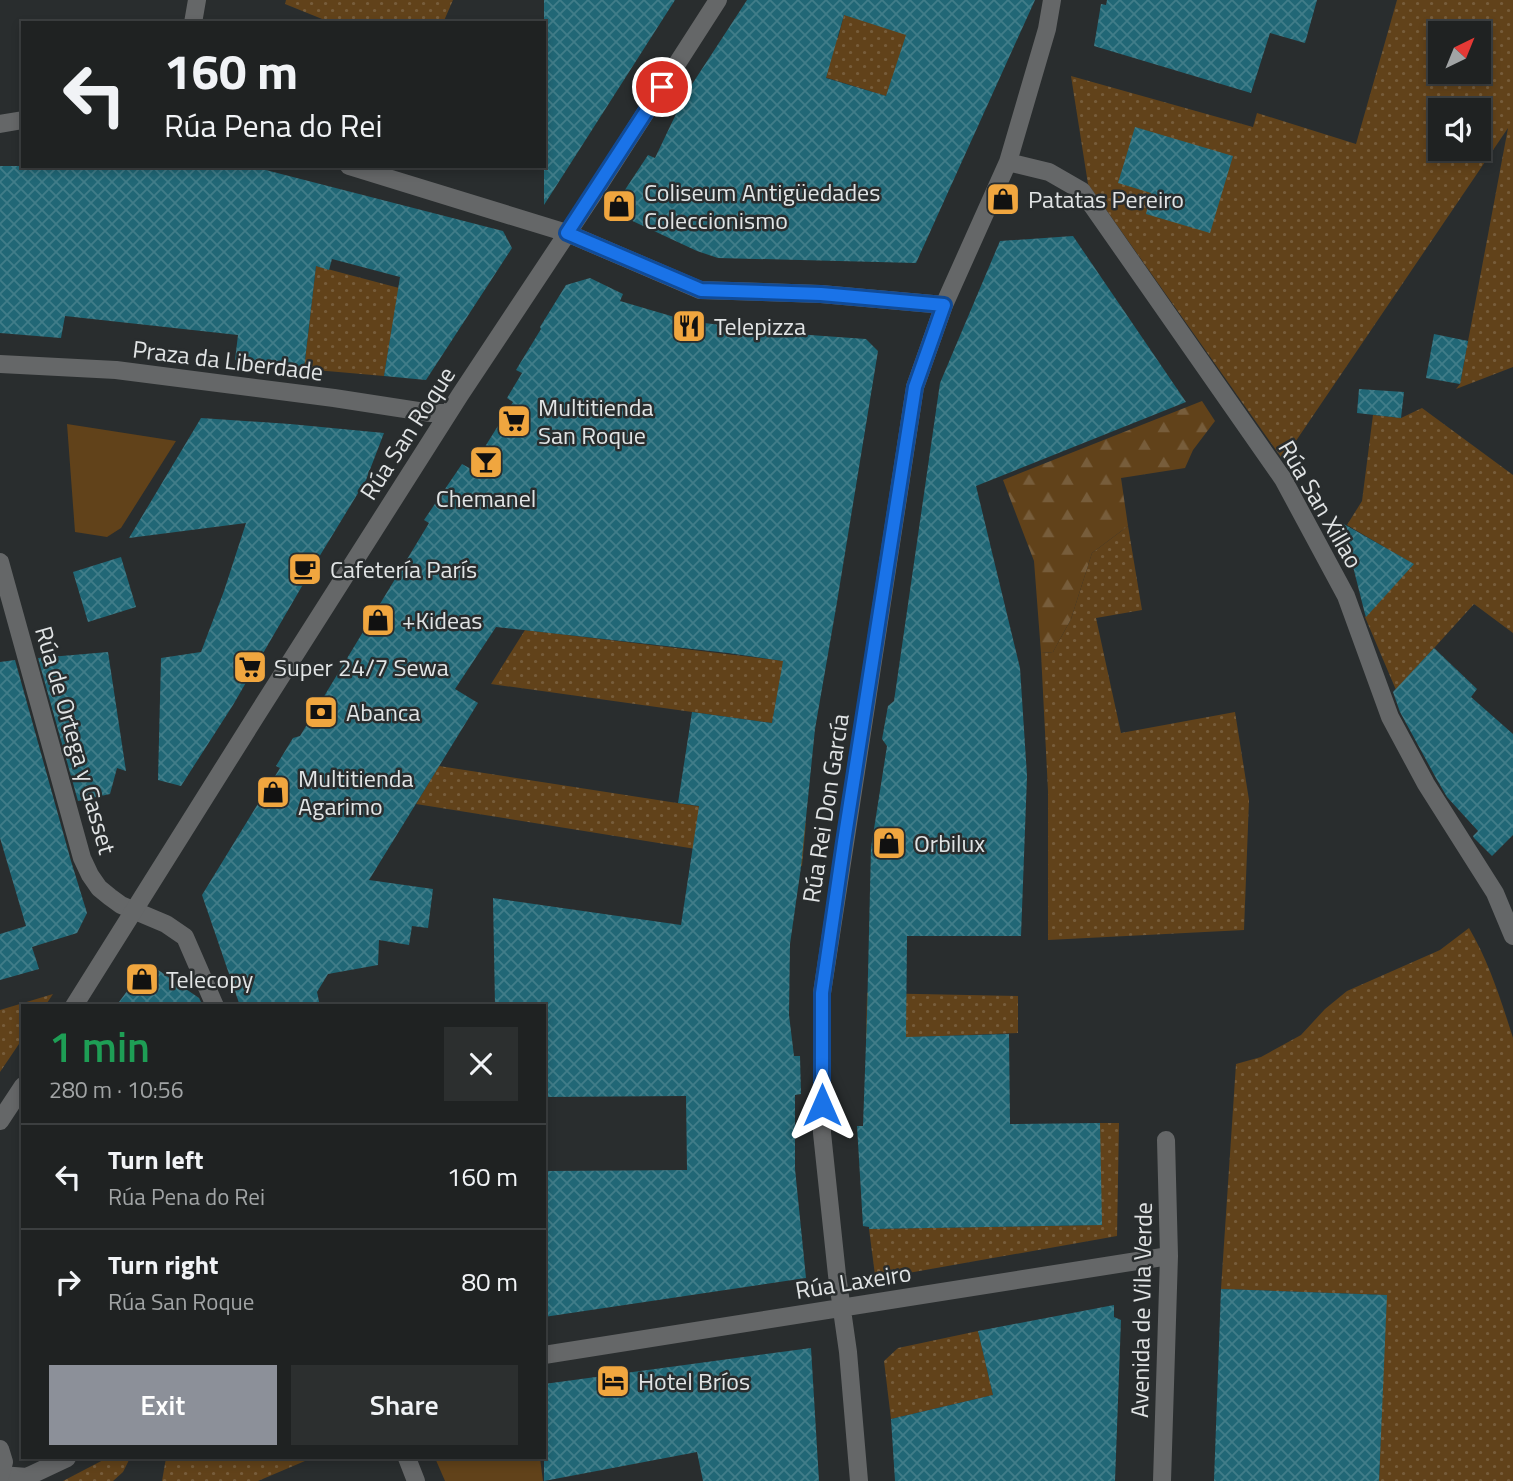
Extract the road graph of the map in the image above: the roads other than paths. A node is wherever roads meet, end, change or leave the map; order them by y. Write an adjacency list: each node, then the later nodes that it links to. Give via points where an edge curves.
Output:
1 (197, 0): 4 (street)
2 (718, 0): 9 (street, Rúa San Roque)
3 (1052, 0): 7 (street, Rúa Rei Don García)
4 (192, 21)
5 (21, 120): 6 (street)
6 (0, 124)
7 (1007, 162): 10 (street, Rúa Rei Don García); 15 (street, Rúa San Xillao, via 1049,172 1082,191 1283,479 1346,596 1390,717 1495,893)
8 (356, 168): 9 (street)
9 (567, 233): 10 (street, via 701,290); 12 (street, Rúa San Roque)
10 (944, 305): 22 (street, Rúa Rei Don García, via 915,387 822,993 822,1133)
11 (0, 364): 12 (street, Praza da Liberdade, via 116,370)
12 (448, 413): 14 (street, Rúa San Roque)
13 (0, 562): 14 (street, Rúa de Ortega y Gasset, via 82,858 99,888 121,905)
14 (139, 904): 16 (street, Rúa San Roque); 17 (street, Rúa de Ortega y Gasset, via 185,937)
15 (1513, 936)
16 (75, 1004)
17 (214, 1004)
18 (21, 1089): 19 (street)
19 (0, 1121)
20 (1166, 1140): 21 (street, Avenida de Vila Verde)
21 (1169, 1256): 22 (street, Rúa Laxeiro); 30 (street, Avenida de Vila Verde)
22 (842, 1307): 23 (street, Rúa Laxeiro); 29 (street, Rúa Rei Don García)
23 (546, 1355)
24 (0, 1448): 27 (street, via 4,1462)
25 (64, 1459): 27 (street, via 27,1477)
26 (407, 1459): 28 (street)
27 (0, 1476)
28 (416, 1481)
29 (859, 1481)
30 (1162, 1481)

